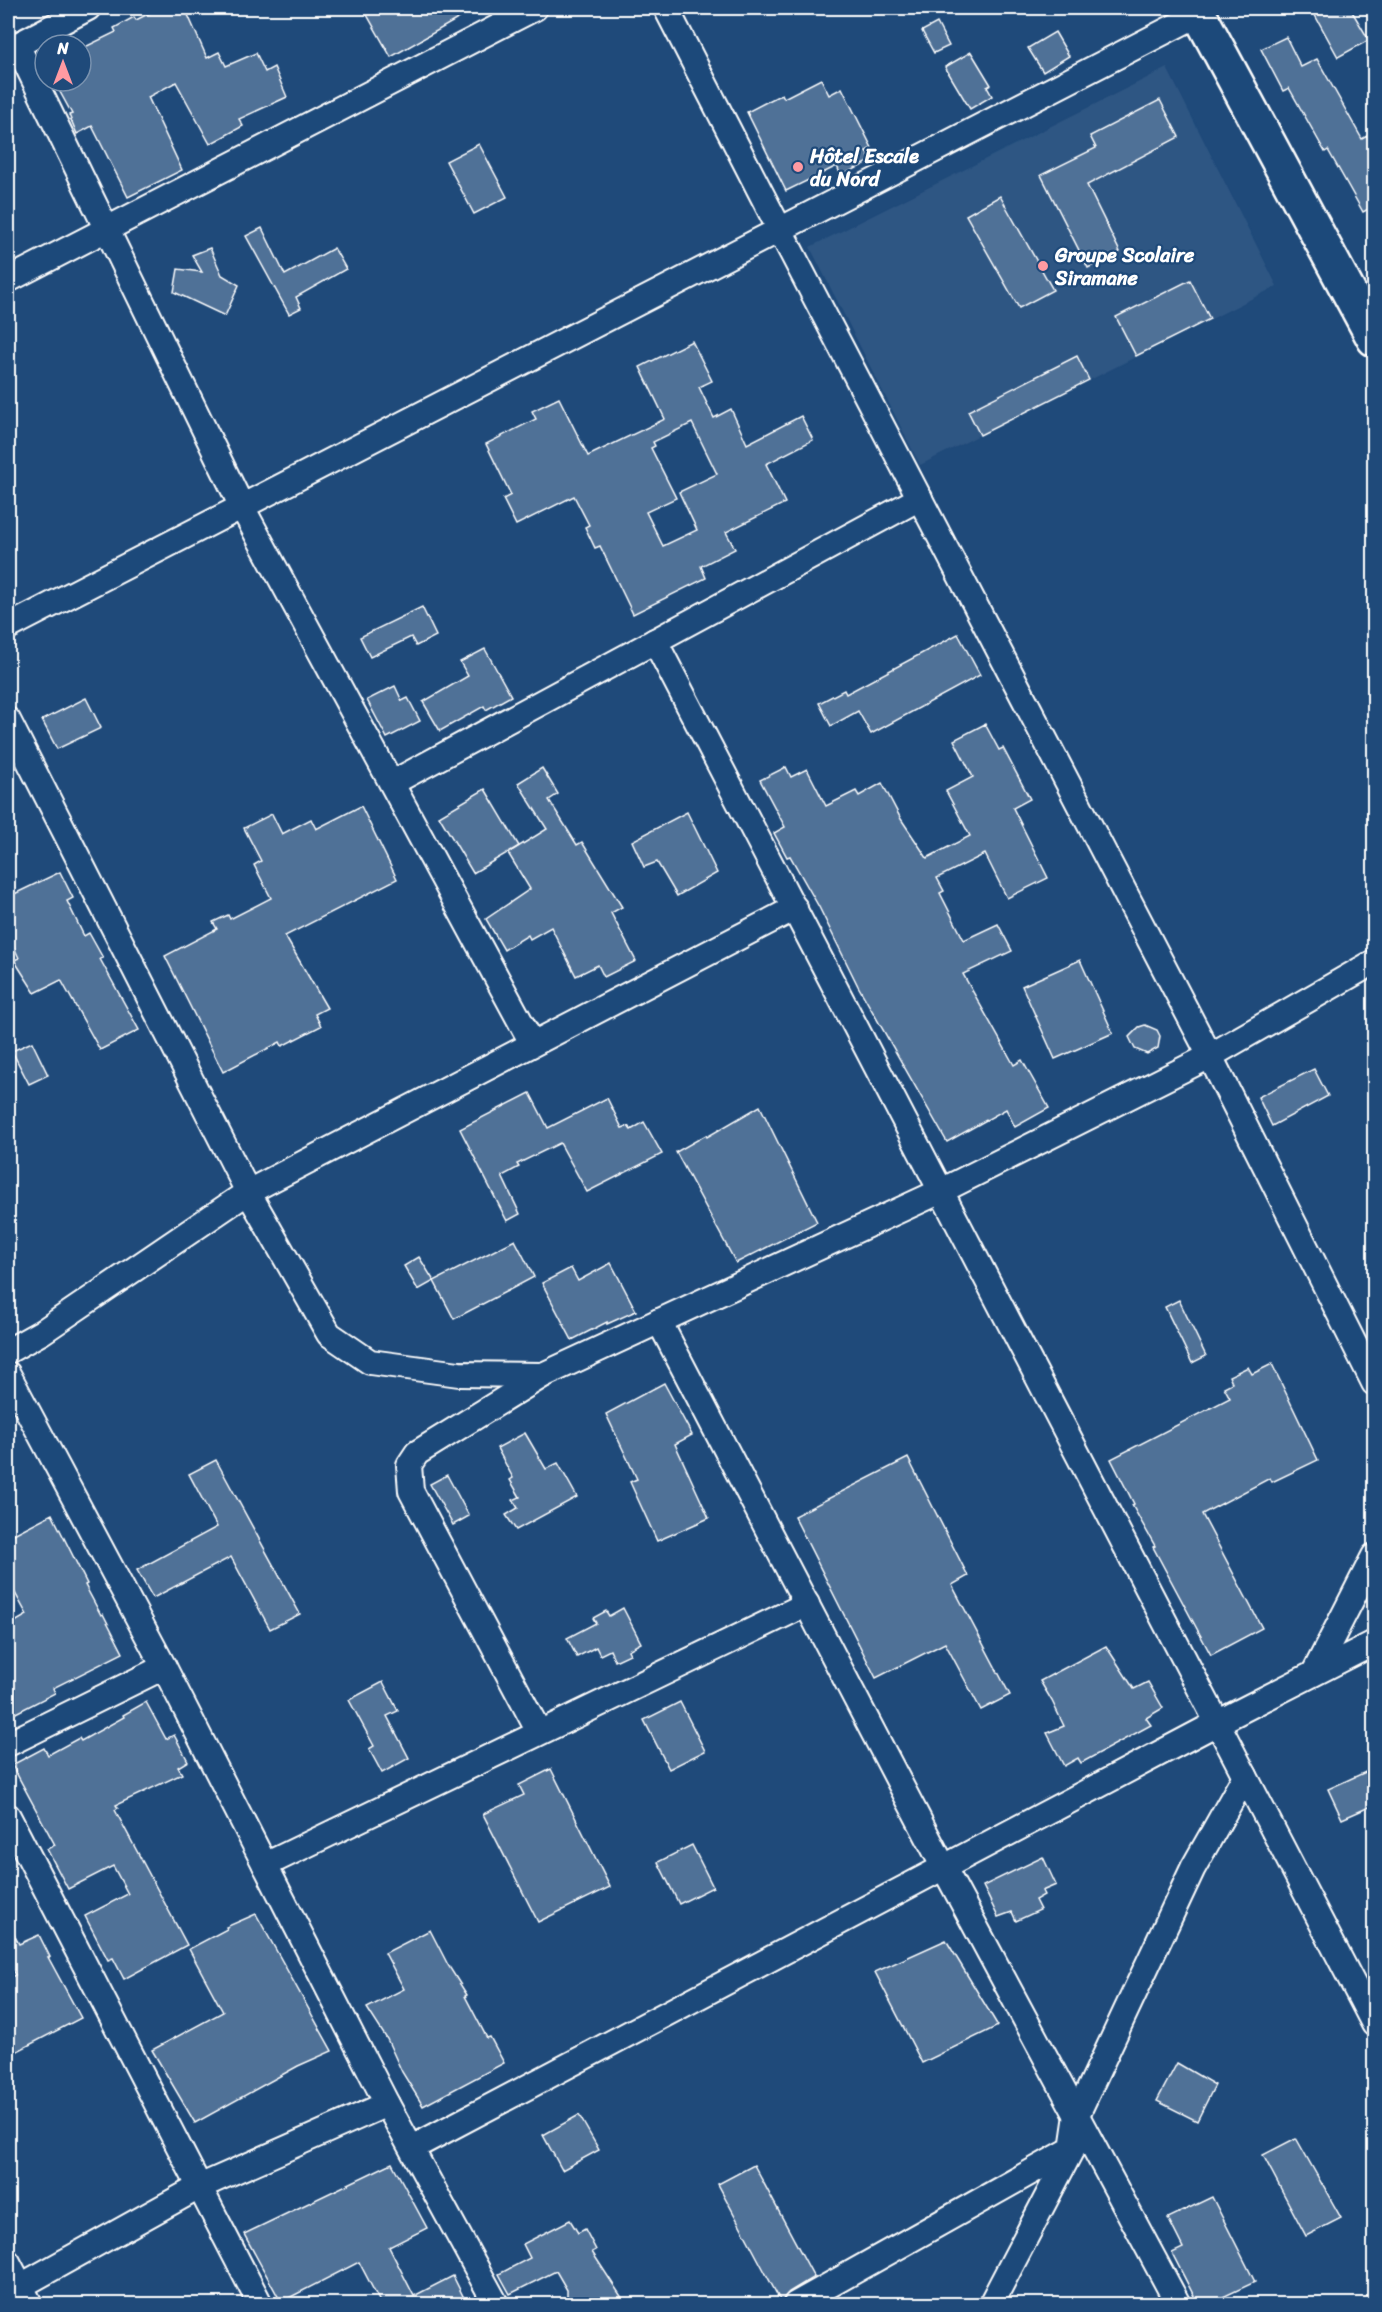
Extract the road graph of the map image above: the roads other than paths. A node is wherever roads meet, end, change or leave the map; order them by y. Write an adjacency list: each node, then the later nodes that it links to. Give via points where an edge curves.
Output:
1 (88, 8): 5 (street)
2 (535, 8): 6 (street)
3 (666, 8): 7 (street)
4 (1198, 11): 7 (street); 9 (main road)
5 (12, 47): 6 (street)
6 (108, 228): 8 (street); 11 (street)
7 (780, 230): 10 (street); 11 (street)
8 (8, 280)
9 (1374, 339)
10 (920, 498): 13 (street); 19 (street)
11 (242, 507): 12 (street); 15 (street)
12 (8, 627)
13 (655, 641): 15 (street); 16 (street)
14 (8, 720): 21 (street)
15 (392, 783): 18 (street)
16 (795, 908): 18 (street); 20 (street)
17 (1374, 962): 19 (street)
18 (532, 1043): 21 (street)
19 (1210, 1056): 20 (street); 26 (street)
20 (941, 1191): 22 (street); 32 (street)
21 (248, 1192): 23 (street); 25 (street, via 329,1334 370,1362 459,1374)
22 (660, 1321): 25 (street); 28 (street)
23 (8, 1351)
24 (8, 1374): 30 (street)
25 (543, 1375): 33 (street, via 417,1453 409,1465 411,1491)
26 (1374, 1383)
27 (1374, 1556): 31 (street)
28 (807, 1604): 33 (street); 38 (street)
29 (1374, 1643): 31 (street)
30 (164, 1667): 34 (street); 37 (street)
31 (1314, 1673): 32 (street)
32 (1217, 1723): 35 (street); 38 (street)
33 (539, 1732): 37 (street)
34 (8, 1744)
35 (1245, 1776): 39 (street); 41 (street, via 1193,1868)
36 (8, 1816): 44 (street)
37 (265, 1864): 40 (street)
38 (944, 1868): 41 (street); 42 (street)
39 (1373, 2016)
40 (387, 2104): 42 (street); 44 (street)
41 (1077, 2115): 43 (street); 51 (street)
42 (412, 2148): 48 (street)
43 (1072, 2149): 49 (street); 50 (street)
44 (199, 2187): 46 (street); 47 (street)
45 (8, 2262): 46 (street)
46 (20, 2295)
47 (260, 2304)
48 (496, 2304)
49 (796, 2304)
50 (991, 2304)
51 (1178, 2304)

